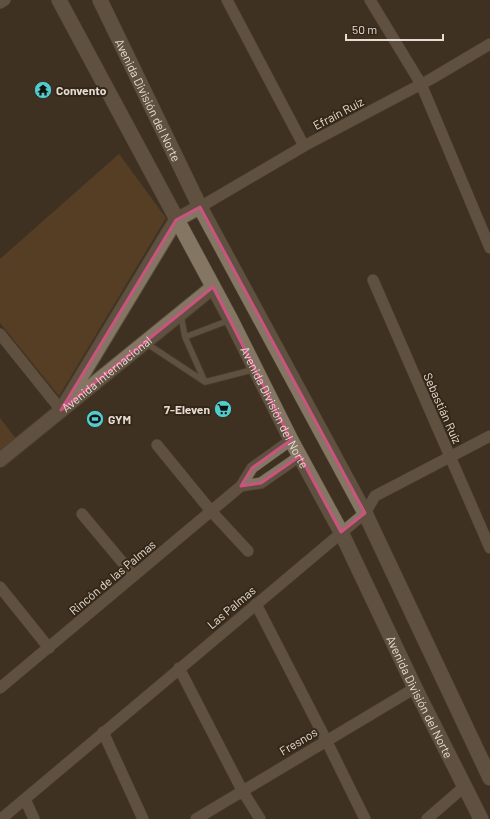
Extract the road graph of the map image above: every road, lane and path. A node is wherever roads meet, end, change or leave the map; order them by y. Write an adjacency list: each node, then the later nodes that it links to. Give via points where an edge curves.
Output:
1 (5, 0): 6 (street)
2 (58, 0): 11 (main road, Avenida División del Norte)
3 (100, 0): 10 (main road, Avenida División del Norte)
4 (227, 0): 9 (street)
5 (370, 0): 8 (street)
6 (0, 3)
7 (490, 44): 8 (street, Efraín Ruíz)
8 (421, 84): 9 (street, Efraín Ruíz); 12 (street)
9 (304, 146): 10 (street, Efraín Ruíz)
10 (200, 207): 11 (street); 31 (main road, Avenida División del Norte)
11 (176, 220): 14 (main road, Avenida División del Norte); 22 (street)
12 (490, 248)
13 (373, 280): 27 (street, Sebastián Ruíz)
14 (213, 287): 15 (street, Avenida Internacional); 16 (main road, Avenida División del Norte)
15 (180, 313): 18 (lane); 19 (street, Avenida Internacional)
16 (231, 320): 18 (lane); 20 (main road, Avenida División del Norte)
17 (0, 334): 22 (street)
18 (185, 337): 21 (lane)
19 (145, 342): 21 (lane); 22 (street, Avenida Internacional)
20 (256, 369): 21 (lane); 24 (main road, Avenida División del Norte)
21 (205, 382)
22 (61, 410): 28 (street, Avenida Internacional)
23 (490, 436): 27 (street, Las Palmas)
24 (291, 440): 26 (main road, Avenida División del Norte); 29 (street, via 252,468)
25 (157, 445): 30 (street)
26 (300, 456): 29 (street, via 261,483); 33 (main road, Avenida División del Norte)
27 (450, 457): 31 (street, Las Palmas, via 375,496); 34 (street, Sebastián Ruíz)
28 (0, 460)
29 (241, 486): 30 (street, Rincón de las Palmas)
30 (211, 511): 35 (street); 36 (street, Rincón de las Palmas)
31 (365, 513): 33 (street, Las Palmas); 45 (main road, Avenida División del Norte)
32 (82, 514): 36 (street)
33 (341, 532): 38 (street, Las Palmas); 42 (main road, Avenida División del Norte)
34 (490, 548)
35 (248, 551)
36 (133, 575): 39 (street, Rincón de las Palmas)
37 (0, 588): 39 (street)
38 (256, 604): 40 (street, Las Palmas); 44 (street)
39 (49, 648): 41 (street, Rincón de las Palmas)
40 (179, 668): 43 (street, Las Palmas); 47 (street)
41 (0, 688)
42 (415, 688): 44 (street, Fresnos); 46 (main road, Avenida División del Norte)
43 (103, 732): 48 (street, Las Palmas); 51 (street)
44 (326, 740): 47 (street, Fresnos); 54 (street)
45 (490, 778)
46 (465, 786): 55 (street); 56 (main road, Avenida División del Norte)
47 (242, 790): 52 (street, Fresnos); 53 (street)
48 (25, 799): 49 (street, Las Palmas); 50 (street)
49 (1, 819)
50 (34, 819)
51 (143, 819)
52 (196, 819)
53 (260, 819)
54 (365, 819)
55 (427, 819)
56 (482, 819)

